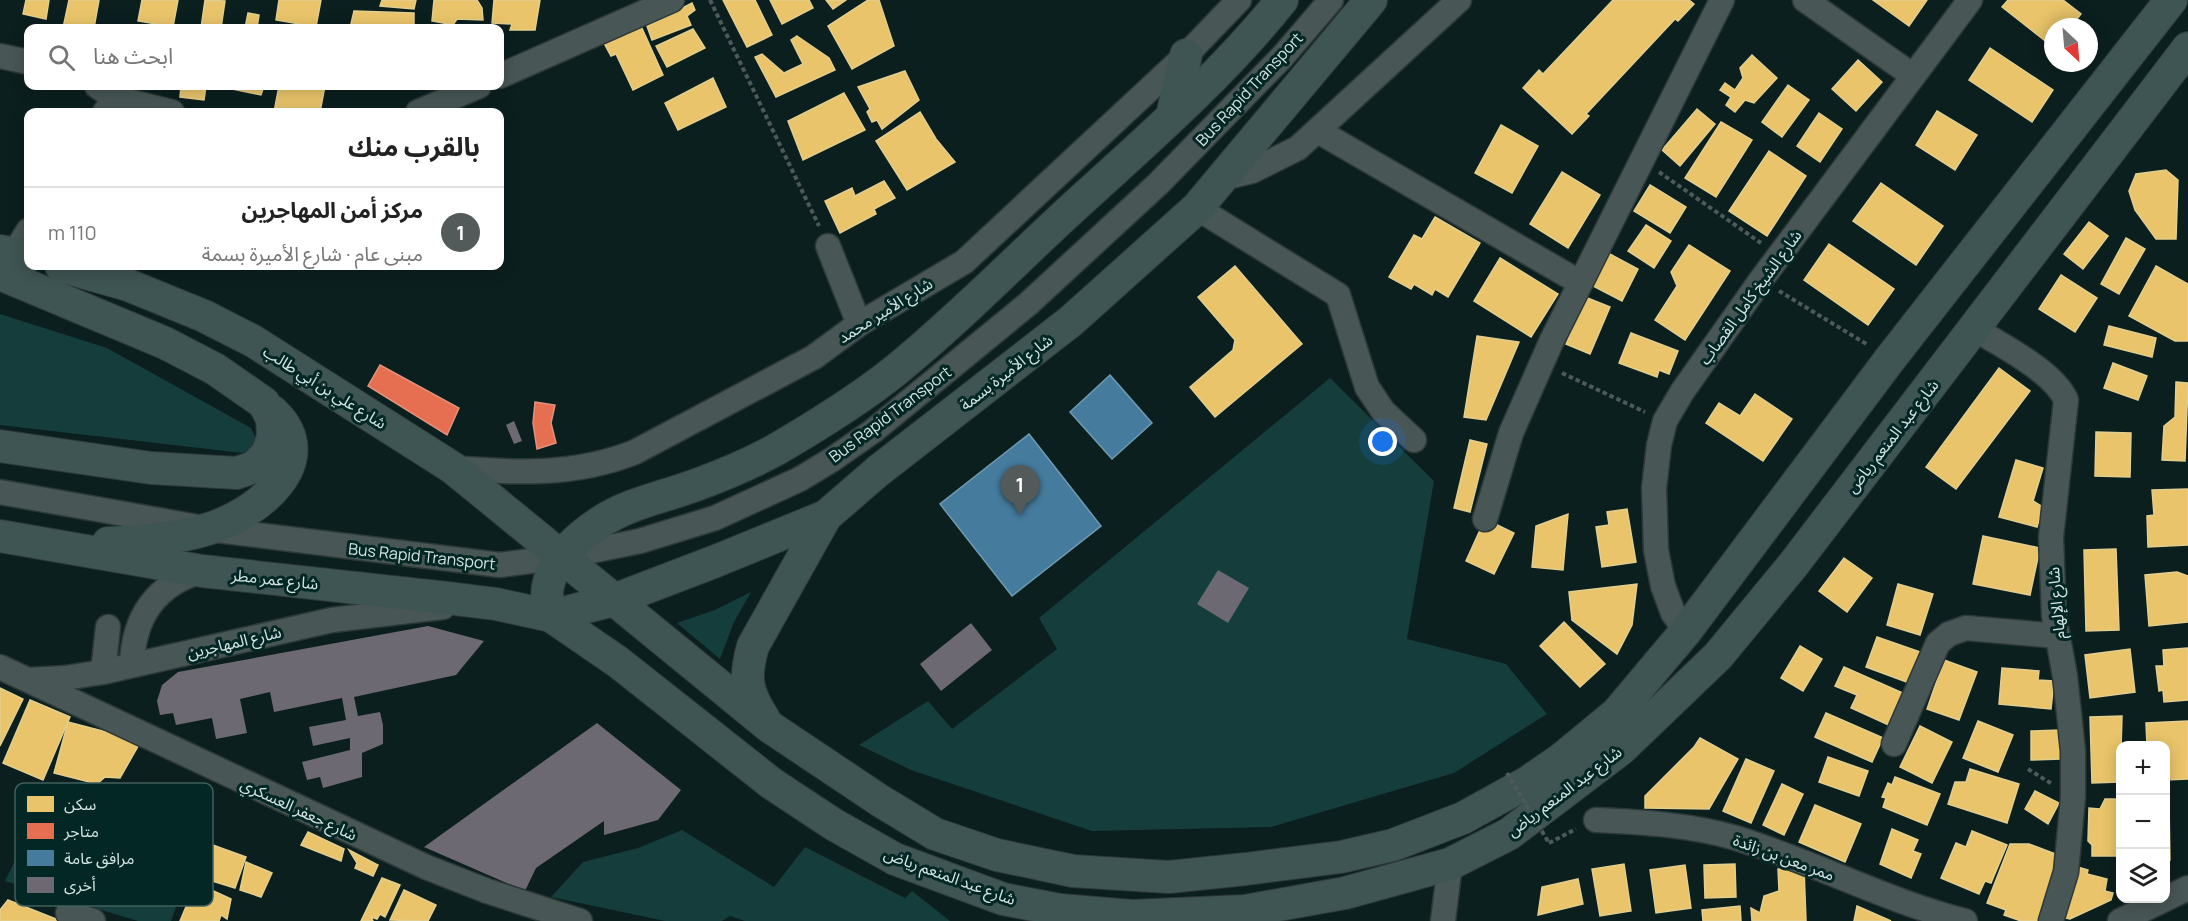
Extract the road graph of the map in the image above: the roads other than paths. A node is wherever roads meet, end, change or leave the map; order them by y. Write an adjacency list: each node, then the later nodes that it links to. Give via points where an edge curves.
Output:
1 (672, 0): 15 (street)
2 (1239, 0): 11 (street, شارع الأمير محمد)
3 (1282, 0): 21 (main road)
4 (1331, 0): 41 (street, Bus Rapid Transport, via 1283,56 1158,184 1028,304 873,431 800,479 715,518 640,541)
5 (1371, 0): 23 (main road, شارع الأميرة بسمة)
6 (1459, 0): 22 (street)
7 (1722, 0): 28 (street)
8 (1805, 0): 16 (street)
9 (1970, 0): 16 (street, شارع الشيخ كامل القصاب)
10 (2171, 0): 47 (main road, شارع عبد المنعم رياض, via 1890,359)
11 (1186, 55): 21 (main road); 29 (street, شارع الأمير محمد, via 964,262)
12 (0, 56): 13 (street)
13 (24, 61)
14 (2184, 62): 30 (main road, شارع عبد المنعم رياض)
15 (504, 74)
16 (1912, 75): 47 (street, شارع الشيخ كامل القصاب, via 1761,280 1665,421 1654,488 1656,550 1663,586)
17 (470, 90): 20 (street)
18 (106, 99): 19 (street)
19 (152, 108)
20 (427, 108)
21 (1172, 117): 41 (main road, via 878,383 822,423 765,455 610,516)
22 (1318, 131): 23 (street, via 1269,164); 28 (street)
23 (1222, 178): 24 (main road, شارع الأميرة بسمة)
24 (1197, 208): 32 (street, via 1338,295 1367,387 1383,411); 36 (main road, شارع الأميرة بسمة, via 1071,321)
25 (828, 246): 29 (street)
26 (36, 270): 31 (main road, via 215,369)
27 (76, 270): 34 (main road, شارع علي بن أبي طالب, via 128,285 253,341)
28 (1579, 282): 37 (street, via 1511,433)
29 (859, 324): 34 (street, شارع الأمير محمد, via 813,357 611,462 584,469 528,473)
30 (1975, 328): 48 (street, شارع الإلهام, via 2048,377 2066,400 2052,537); 56 (main road, شارع عبد المنعم رياض, via 1718,656 1621,749 1509,834)
31 (264, 403): 33 (main road, via 272,419 273,437 267,454 254,467 237,473 151,468); 38 (main road, via 292,439 288,472 268,495 245,512)
32 (1414, 440)
33 (0, 446)
34 (453, 468): 41 (main road, شارع علي بن أبي طالب)
35 (0, 492): 38 (street, Bus Rapid Transport)
36 (826, 516): 43 (main road, شارع الأميرة بسمة); 53 (main road, via 753,646 747,685)
37 (1485, 519)
38 (209, 529): 40 (main road, via 149,541); 41 (street, Bus Rapid Transport, via 500,565)
39 (0, 536): 40 (main road, شارع عمر مطر)
40 (56, 547): 42 (main road, شارع عمر مطر)
41 (562, 557): 43 (main road, شارع عبد المنعم رياض); 45 (main road, via 550,578)
42 (202, 571): 44 (main road, شارع عمر مطر); 49 (street, via 173,582 151,602 135,631)
43 (614, 600): 45 (main road, شارع الأميرة بسمة); 53 (main road, شارع عبد المنعم رياض)
44 (471, 602): 45 (main road, شارع عمر مطر); 49 (street, شارع المهاجرين, via 332,620)
45 (549, 603): 59 (main road, شارع عبد المنعم رياض, via 771,783 896,859 1003,899)
46 (108, 627): 51 (street)
47 (1686, 632): 53 (main road, شارع عبد المنعم رياض, via 1617,712 1560,760 1464,818 1393,845 1246,869 1168,877 1074,871 997,855 936,834)
48 (2058, 636): 54 (street, via 1966,628 1949,634 1938,643); 64 (street, شارع الإلهام, via 2073,751 2073,797 2066,872)
49 (132, 665): 51 (street, شارع المهاجرين)
50 (0, 667): 52 (street, شارع المهاجرين)
51 (103, 672): 52 (street, شارع المهاجرين)
52 (26, 680): 61 (street, شارع جعفر العسكري, via 426,867)
53 (770, 727)
54 (1894, 744)
55 (1596, 820): 63 (street, ممر معن بن زائدة, via 1685,827 1734,838 1924,910)
56 (1450, 864): 59 (main road, شارع عبد المنعم رياض, via 1345,893 1245,911); 62 (street)
57 (2188, 888): 65 (street)
58 (68, 913): 60 (street)
59 (1119, 919)
60 (93, 921)
61 (580, 921)
62 (1443, 921)
63 (1965, 921)
64 (2050, 921)
65 (2120, 921)

